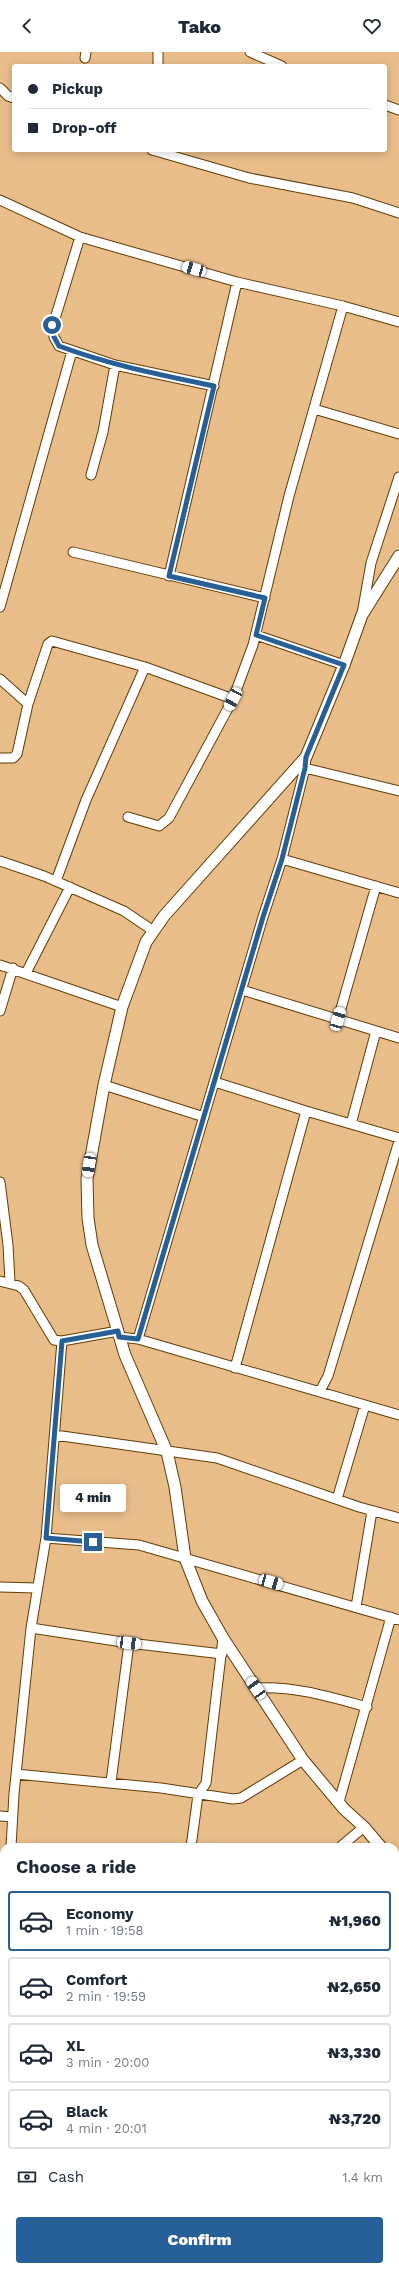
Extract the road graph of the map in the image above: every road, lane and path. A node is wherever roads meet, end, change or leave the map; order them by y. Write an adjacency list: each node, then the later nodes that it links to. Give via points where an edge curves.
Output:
1 (158, 52): 3 (street)
2 (250, 52): 4 (street)
3 (158, 64)
4 (277, 64)
5 (0, 88): 6 (street)
6 (12, 97)
7 (387, 106): 8 (street)
8 (399, 110)
9 (159, 152): 11 (street, via 249,178 353,198)
10 (0, 200): 12 (street)
11 (399, 212)
12 (80, 237): 13 (street); 16 (street, via 52,325 59,346)
13 (237, 282): 14 (street); 18 (street)
14 (344, 306): 15 (street); 19 (street)
15 (399, 322)
16 (72, 351): 17 (street); 27 (street)
17 (115, 365): 18 (street); 21 (street, via 103,432)
18 (214, 386): 25 (street)
19 (314, 409): 20 (street); 26 (street, via 289,496)
20 (399, 434)
21 (91, 475)
22 (399, 477): 28 (street, via 371,563)
23 (73, 552): 25 (street)
24 (397, 563): 28 (street)
25 (169, 576): 26 (street)
26 (265, 598): 29 (street)
27 (0, 607)
28 (362, 615): 30 (street)
29 (256, 635): 30 (street); 33 (street)
30 (344, 665): 35 (street)
31 (144, 667): 33 (street); 34 (street, via 52,641 48,644); 42 (street, via 86,800)
32 (0, 679): 34 (street)
33 (233, 699): 39 (street, via 169,818 159,826)
34 (28, 704): 36 (street, via 17,754 13,758)
35 (306, 757): 37 (street); 46 (street)
36 (0, 758)
37 (305, 768): 38 (street); 40 (street)
38 (399, 791)
39 (128, 817)
40 (282, 859): 43 (street); 50 (street)
41 (0, 861): 42 (street)
42 (56, 881): 44 (street)
43 (376, 886): 45 (street); 53 (street)
44 (70, 887): 46 (street, via 124,911); 49 (street)
45 (399, 893)
46 (152, 930): 51 (street)
47 (0, 965): 48 (street)
48 (13, 968): 49 (street); 52 (street)
49 (26, 973): 51 (street)
50 (242, 990): 53 (street); 56 (street)
51 (122, 1007): 57 (street)
52 (0, 1011)
53 (338, 1019): 54 (street)
54 (376, 1031): 55 (street); 60 (street)
55 (399, 1038)
56 (214, 1082): 58 (street); 59 (street)
57 (104, 1085): 59 (street); 66 (street, via 91,1150 87,1195 92,1244)
58 (306, 1111): 60 (street); 69 (street)
59 (204, 1117): 67 (street)
60 (351, 1124): 61 (street)
61 (399, 1138)
62 (399, 1142): 70 (street)
63 (0, 1182): 65 (street)
64 (0, 1281): 65 (street)
65 (10, 1282): 68 (street, via 24,1290 54,1340)
66 (118, 1334): 67 (street); 68 (street); 76 (street, via 130,1370)
67 (138, 1339): 69 (street)
68 (62, 1341): 75 (street)
69 (235, 1368): 71 (street)
70 (328, 1376): 71 (street); 72 (street)
71 (320, 1391): 72 (street)
72 (332, 1395): 73 (street)
73 (365, 1405): 74 (street); 77 (street)
74 (399, 1415)
75 (55, 1435): 76 (street); 80 (street)
76 (167, 1452): 77 (street, via 218,1458); 81 (street, via 175,1487)
77 (337, 1499): 78 (street)
78 (372, 1510): 79 (street); 84 (street)
79 (399, 1518)
80 (46, 1538): 81 (street, via 139,1545); 83 (street)
81 (185, 1558): 84 (street); 87 (street, via 202,1601)
82 (0, 1587): 83 (street)
83 (36, 1588): 86 (street)
84 (356, 1607): 85 (street)
85 (395, 1618): 91 (street)
86 (31, 1628): 88 (street); 93 (street)
87 (223, 1638): 89 (street); 90 (street)
88 (129, 1643): 89 (street); 94 (street)
89 (222, 1654): 95 (street, via 206,1783)
90 (256, 1688): 91 (street, via 301,1689); 92 (street)
91 (367, 1707): 96 (street)
92 (303, 1760): 95 (street, via 241,1798); 96 (street)
93 (16, 1774): 94 (street); 98 (street)
94 (111, 1782): 95 (street)
95 (198, 1795): 101 (street)
96 (338, 1802): 99 (street)
97 (0, 1816): 98 (street)
98 (12, 1817): 100 (street)
99 (364, 1827): 102 (street); 103 (street)
100 (11, 1843)
101 (192, 1843)
102 (345, 1843)
103 (378, 1843)

